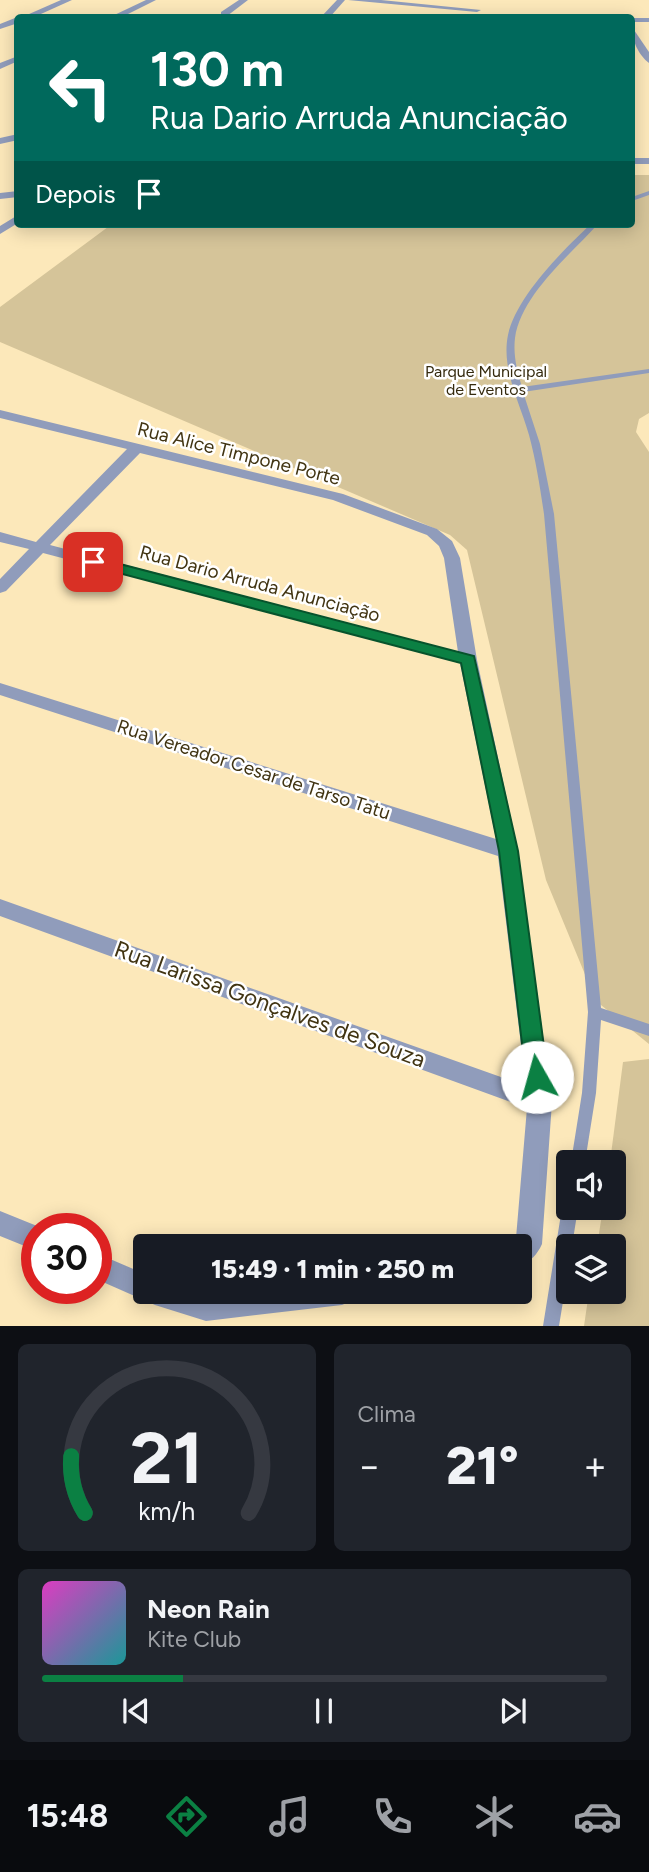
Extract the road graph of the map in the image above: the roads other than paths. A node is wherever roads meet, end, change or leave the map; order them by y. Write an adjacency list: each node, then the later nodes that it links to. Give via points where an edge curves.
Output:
1 (68, 0): 7 (street)
2 (152, 0): 10 (street)
3 (244, 0): 11 (street)
4 (341, 0): 12 (street)
5 (352, 0): 8 (street)
6 (43, 2): 7 (street)
7 (56, 5): 9 (street)
8 (477, 10)
9 (34, 14)
10 (120, 14)
11 (223, 14)
12 (328, 14)
13 (635, 34): 14 (street)
14 (649, 60)
15 (591, 228): 17 (lane, via 550,270 518,318 512,335)
16 (649, 371): 17 (lane)
17 (519, 390): 27 (lane, via 541,466 549,514)
18 (0, 414): 19 (street, Rua Alice Timpone Porte)
19 (137, 447): 21 (street); 23 (street, Rua Alice Timpone Porte, via 338,497 432,533 446,544 453,558)
20 (0, 537): 21 (street, Rua Dario Arruda Anunciação)
21 (39, 548): 22 (street); 23 (street, Rua Dario Arruda Anunciação)
22 (0, 588)
23 (468, 660): 25 (street)
24 (0, 689): 25 (street, Rua Vereador Cesar de Tarso Tatu)
25 (508, 851): 29 (street)
26 (0, 907): 29 (street, Rua Larissa Gonçalves de Souza)
27 (595, 1012): 28 (lane); 30 (lane)
28 (649, 1030)
29 (540, 1102): 34 (street)
30 (580, 1150)
31 (568, 1220): 39 (lane)
32 (0, 1223): 33 (street)
33 (21, 1232)
34 (526, 1234)
35 (112, 1273): 36 (street)
36 (133, 1282)
37 (193, 1304): 38 (street, via 206,1308)
38 (252, 1304)
39 (551, 1326)

